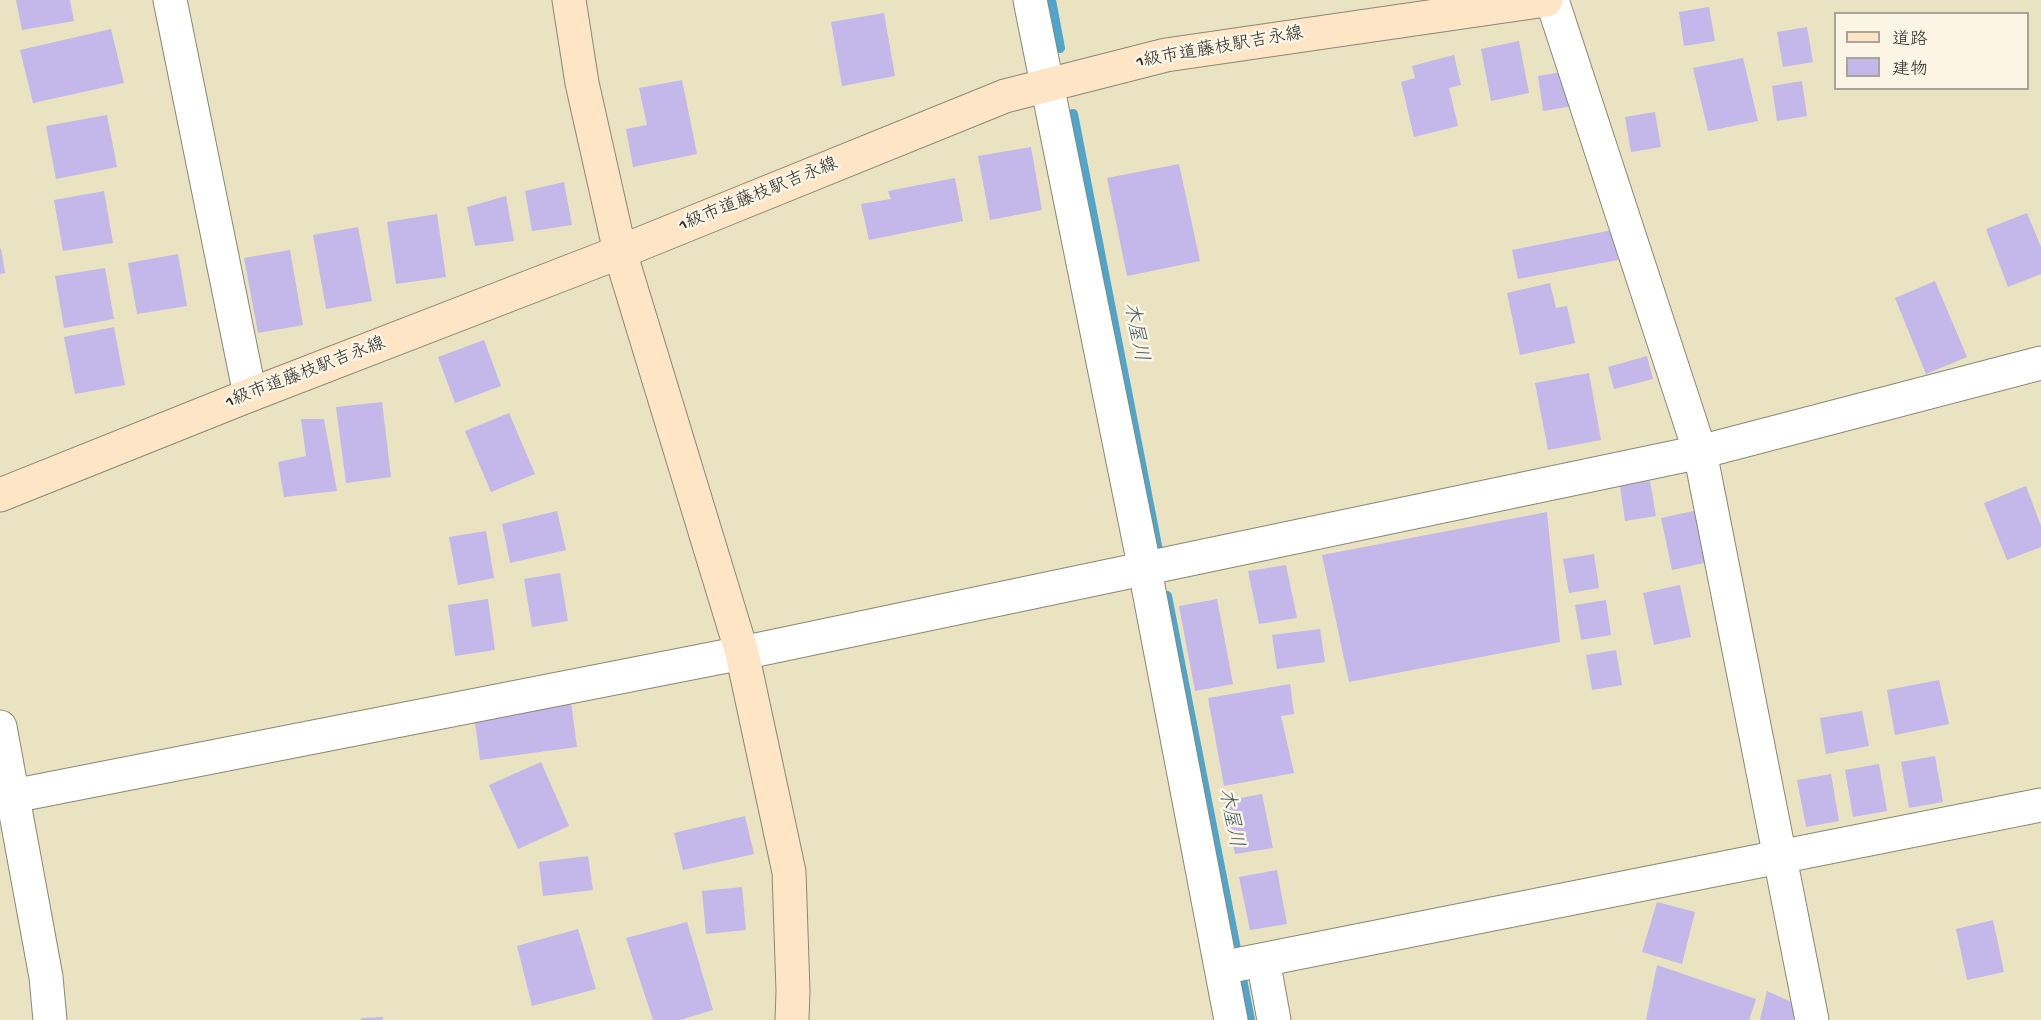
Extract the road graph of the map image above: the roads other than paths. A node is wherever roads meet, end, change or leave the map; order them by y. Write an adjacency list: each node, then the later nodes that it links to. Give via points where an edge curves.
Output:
1 (170, 0): 8 (street)
2 (569, 0): 6 (street, via 582,83)
3 (1030, 0): 5 (street)
4 (1539, 1): 5 (street, 1級市道藤枝駅吉永線, via 1166,56); 9 (street)
5 (1046, 85): 6 (street, 1級市道藤枝駅吉永線, via 1005,96); 11 (street)
6 (620, 252): 8 (street, 1級市道藤枝駅吉永線); 12 (street)
7 (2041, 363): 9 (street)
8 (250, 395): 10 (street, 1級市道藤枝駅吉永線)
9 (1700, 452): 11 (street); 16 (street)
10 (0, 495)
11 (1145, 570): 12 (street); 18 (street)
12 (742, 653): 14 (street); 20 (street, via 789,872)
13 (0, 727): 14 (street)
14 (14, 796): 19 (street)
15 (2041, 805): 16 (street)
16 (1780, 856): 17 (street); 23 (street)
17 (1263, 960): 18 (street); 22 (street)
18 (1221, 968): 21 (street)
19 (50, 1020)
20 (792, 1020)
21 (1231, 1020)
22 (1274, 1020)
23 (1812, 1020)

